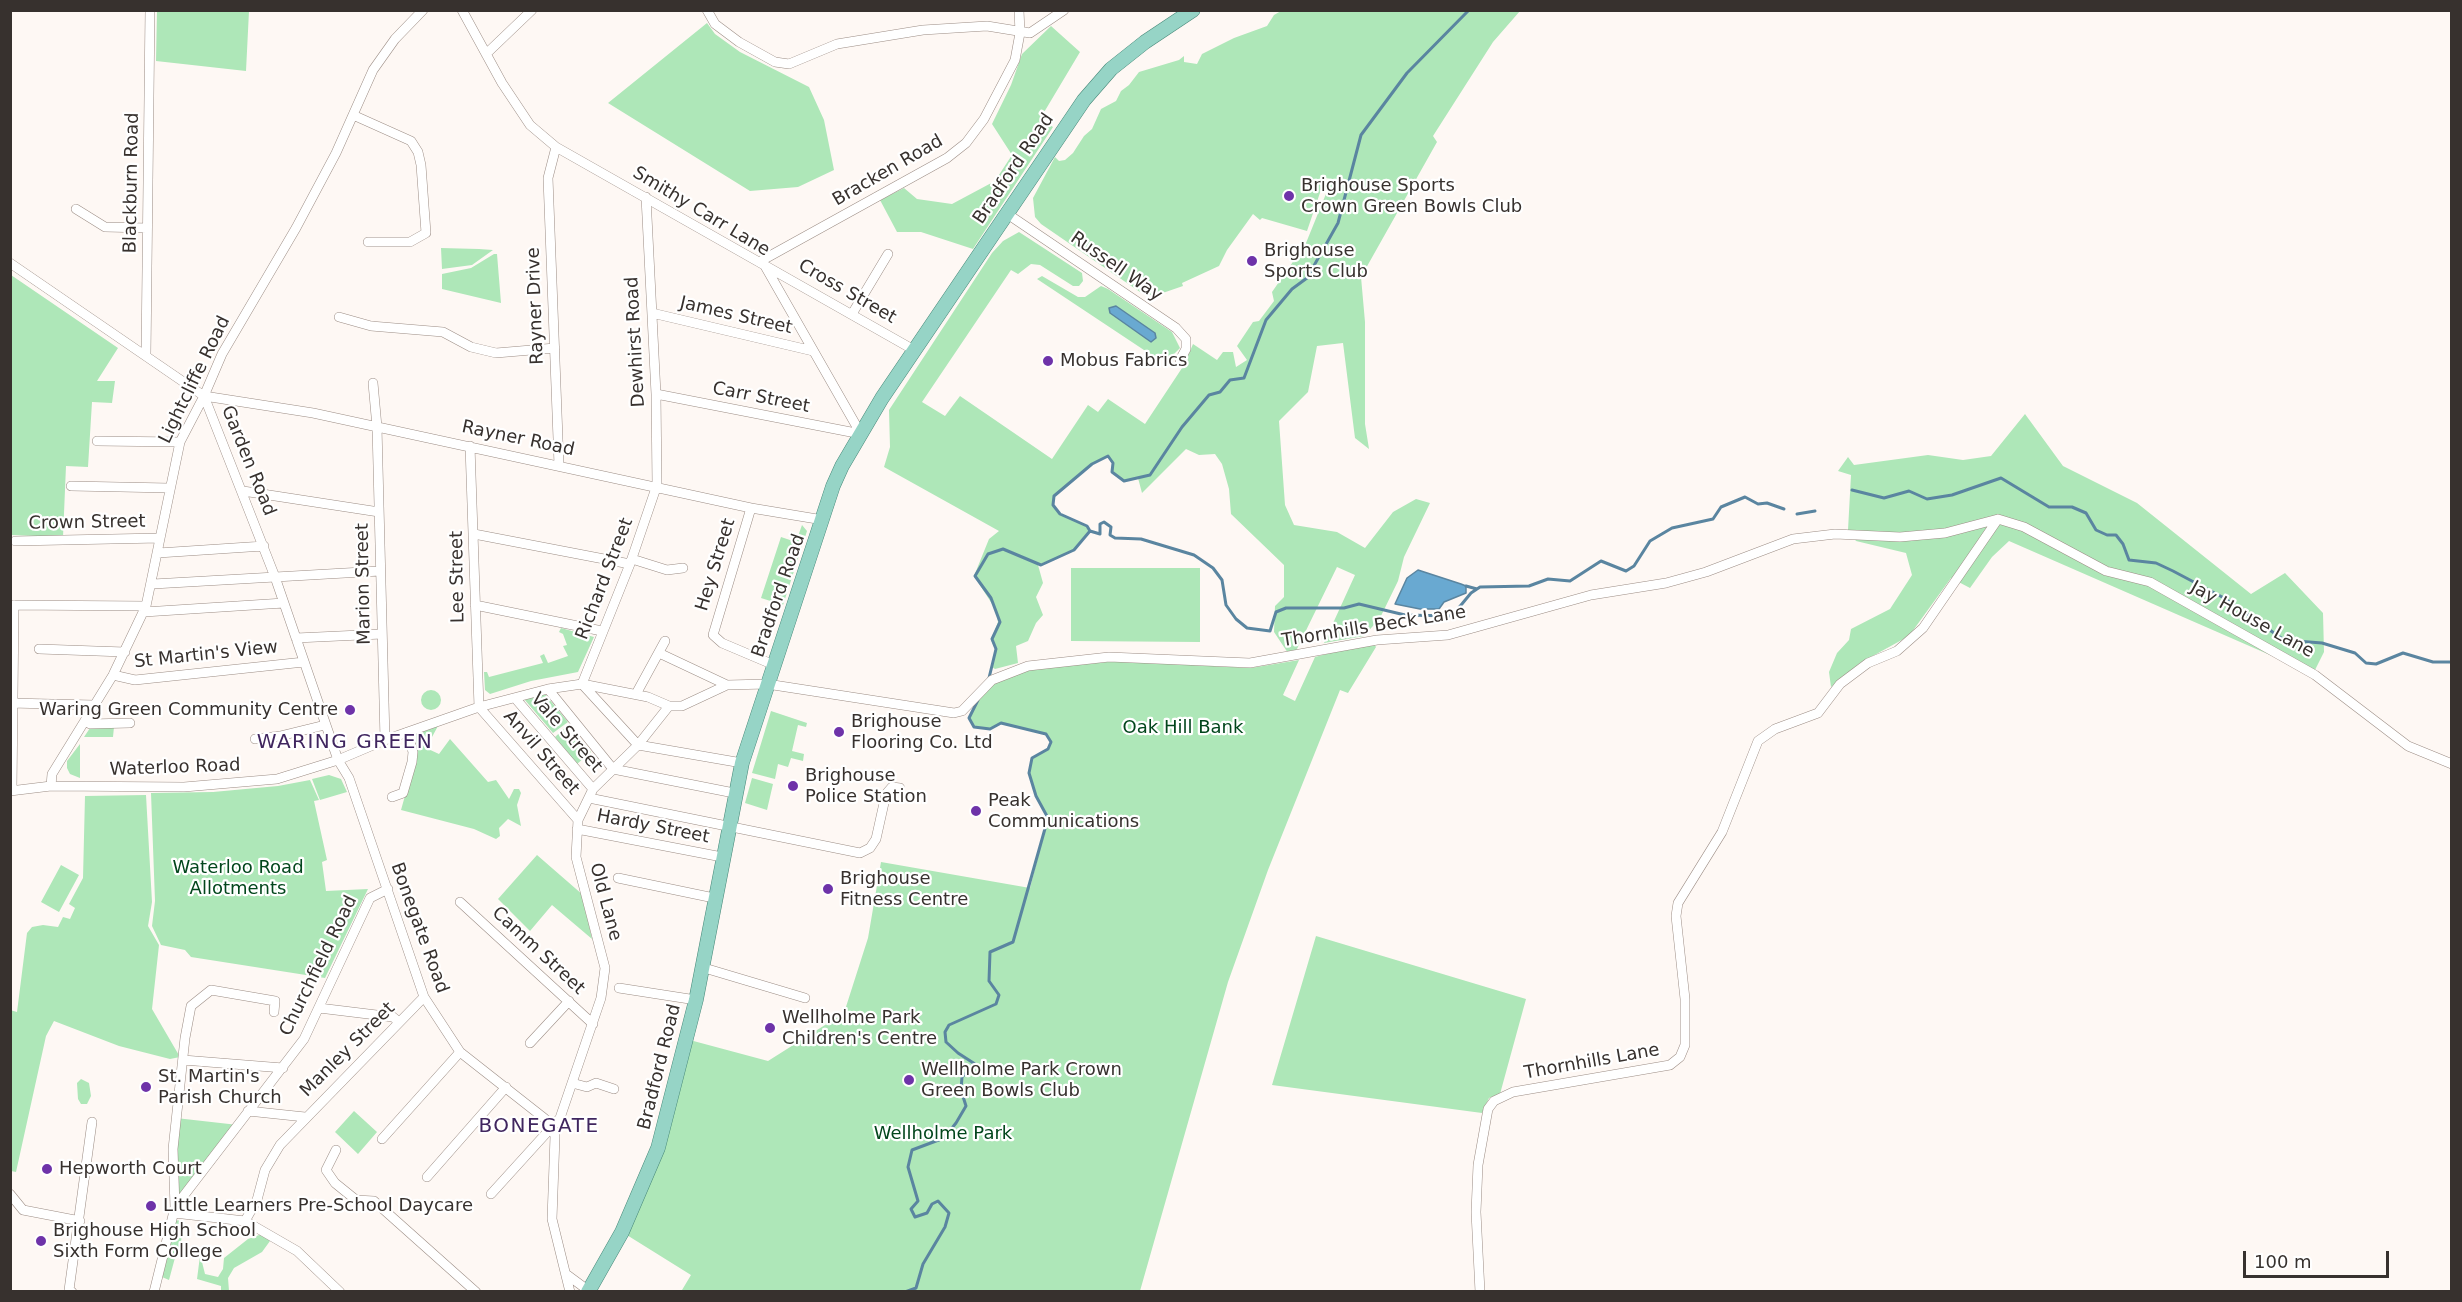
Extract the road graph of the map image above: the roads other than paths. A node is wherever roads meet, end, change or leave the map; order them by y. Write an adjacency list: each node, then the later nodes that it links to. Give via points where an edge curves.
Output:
1 (150, 10): 16 (street, Blackburn Road)
2 (423, 10): 11 (street, Lightcliffe Road, via 384,53)
3 (462, 10): 10 (street, Smithy Carr Lane)
4 (532, 10): 10 (street)
5 (707, 10): 9 (street, via 715,24 739,42 775,62 789,64 837,44 923,30 987,26)
6 (1019, 10): 9 (street, Bracken Road)
7 (1064, 10): 9 (street, via 1030,33)
8 (1193, 10): 15 (main road, Bradford Road, via 1111,69 1063,128)
9 (1020, 33): 20 (street, Bracken Road, via 1015,60 1001,90 966,142 947,158)
10 (486, 54): 12 (street, Smithy Carr Lane, via 530,125)
11 (353, 116): 17 (street, via 411,141 421,165 426,233 410,242); 33 (street, Lightcliffe Road, via 296,228 222,354)
12 (556, 147): 13 (street, Smithy Carr Lane); 26 (street, Rayner Drive, via 548,178)
13 (646, 197): 20 (street, Smithy Carr Lane); 22 (street, Dewhirst Road)
14 (76, 209): 16 (street, via 105,226)
15 (1006, 213): 27 (main road, Bradford Road); 30 (street, Russell Way, via 1176,328 1186,339)
16 (147, 228): 29 (street, Blackburn Road)
17 (368, 242)
18 (888, 254): 23 (street)
19 (10, 263): 29 (street, Garden Road)
20 (761, 263): 23 (street, Cross Street); 28 (street, Smithy Carr Lane)
21 (360, 310): 25 (street)
22 (652, 313): 28 (street, James Street); 32 (street, Dewhirst Road)
23 (852, 315): 27 (street, Cross Street)
24 (339, 317): 25 (street)
25 (356, 322): 26 (street, via 443,333 471,347 496,353)
26 (555, 348): 39 (street, Rayner Drive)
27 (914, 350): 35 (main road, Bradford Road)
28 (813, 351): 35 (street, Smithy Carr Lane)
29 (146, 355): 33 (street, Garden Road)
30 (1180, 360)
31 (373, 383): 34 (street, Marion Street)
32 (656, 394): 35 (street, Carr Street); 40 (street, Dewhirst Road)
33 (204, 396): 34 (street, Rayner Road); 37 (street, Lightcliffe Road); 43 (street, Garden Road)
34 (377, 427): 38 (street, Rayner Road); 45 (street, Marion Street)
35 (861, 434): 47 (main road, Bradford Road, via 833,486)
36 (97, 441): 37 (street)
37 (180, 442): 42 (street, Lightcliffe Road)
38 (470, 446): 39 (street, Rayner Road); 48 (street, Lee Street)
39 (559, 465): 40 (street, Rayner Road)
40 (657, 485): 44 (street, Rayner Road); 53 (street, Richard Street)
41 (71, 486): 42 (street)
42 (168, 489): 49 (street, Lightcliffe Road)
43 (243, 491): 45 (street); 51 (street, Garden Road)
44 (751, 508): 47 (street, Rayner Road); 70 (street, Hey Street, via 713,635 722,643)
45 (379, 512): 55 (street, Marion Street)
46 (1998, 519): 73 (street, Thornhills Beck Lane, via 1945,533 1900,537 1835,534 1792,539 1706,572 1592,595 1448,635 1377,640 1250,663 1109,657 1028,666 992,680 962,711 954,714); 91 (street, Jay House Lane, via 2024,527 2106,571 2150,582 2315,675 2408,746); 143 (street, Thornhills Lane, via 1923,628 1897,651 1868,663 1840,684 1818,713 1775,729 1758,741 1722,832 1678,903 1685,999 1685,1045 1680,1057 1670,1065 1514,1092 1494,1101 1488,1109 1478,1165)
47 (823, 520): 70 (main road, Bradford Road)
48 (474, 534): 53 (street); 60 (street, Lee Street)
49 (160, 538): 50 (street, Crown Street); 52 (street, Lightcliffe Road)
50 (15, 540)
51 (264, 546): 52 (street); 56 (street, Garden Road)
52 (158, 553): 57 (street, Lightcliffe Road)
53 (631, 562): 54 (street, via 668,570); 62 (street, Richard Street)
54 (683, 568)
55 (380, 571): 56 (street); 63 (street, Marion Street)
56 (275, 577): 57 (street); 58 (street, Garden Road)
57 (153, 584): 61 (street, Lightcliffe Road)
58 (284, 603): 61 (street); 64 (street, Garden Road)
59 (12, 605): 61 (street); 78 (street)
60 (475, 605): 62 (street); 81 (street, Lee Street)
61 (145, 609): 67 (street, Lightcliffe Road)
62 (602, 631): 72 (street, Richard Street)
63 (382, 634): 64 (street); 87 (street, Marion Street)
64 (296, 638): 69 (street, Garden Road)
65 (665, 641): 68 (street)
66 (39, 649): 67 (street)
67 (125, 652): 71 (street, Lightcliffe Road)
68 (659, 653): 74 (street); 76 (street)
69 (303, 662): 71 (street, St Martin's View, via 135,680); 84 (street, Garden Road)
70 (774, 665): 73 (main road, Bradford Road)
71 (113, 675): 79 (street, Lightcliffe Road)
72 (582, 684): 75 (street, Waterloo Road); 76 (street, Waterloo Road); 88 (street)
73 (767, 684): 74 (street); 90 (main road, Bradford Road)
74 (727, 685): 80 (street, via 682,705)
75 (548, 689): 77 (street, Waterloo Road); 92 (street)
76 (636, 694): 80 (street, Waterloo Road)
77 (515, 698): 81 (street, Waterloo Road); 96 (street, Vale Street)
78 (11, 703): 79 (street); 95 (street)
79 (94, 705): 82 (street, Lightcliffe Road)
80 (669, 706): 88 (street, Old Lane)
81 (479, 707): 85 (street, Waterloo Road); 99 (street, Anvil Street)
82 (85, 721): 83 (street); 93 (street, Lightcliffe Road, via 52,774)
83 (130, 723)
84 (325, 725): 86 (street); 89 (street, Garden Road)
85 (407, 732): 87 (street, Waterloo Road); 98 (street, via 412,762 403,793)
86 (255, 739)
87 (385, 740): 89 (street, Waterloo Road)
88 (638, 745): 90 (street); 92 (street, Old Lane)
89 (338, 760): 93 (street, Waterloo Road, via 277,779 211,785); 103 (street, Bonegate Road, via 349,778)
90 (742, 763): 97 (main road, Bradford Road)
91 (2451, 765)
92 (613, 769): 96 (street, Old Lane); 97 (street)
93 (51, 786): 95 (street, Waterloo Road)
94 (900, 788): 100 (street, via 892,787 886,794 876,839 860,853)
95 (11, 790)
96 (591, 793): 99 (street, Old Lane); 100 (street)
97 (734, 794): 100 (main road, Bradford Road)
98 (392, 797)
99 (578, 824): 101 (street, Hardy Street); 115 (street, Old Lane, via 576,857 605,968)
100 (728, 827): 101 (main road, Bradford Road)
101 (722, 857): 104 (main road, Bradford Road)
102 (618, 878): 104 (street)
103 (388, 889): 108 (street, Bonegate Road); 112 (street, Churchfield Road, via 370,898)
104 (714, 898): 106 (main road, Bradford Road)
105 (460, 902): 111 (street, Camm Street)
106 (701, 967): 109 (street); 110 (main road, Bradford Road)
107 (619, 988): 110 (street)
108 (424, 998): 114 (street, Manley Street); 117 (street, Bonegate Road)
109 (805, 998)
110 (696, 1000): 137 (main road, Bradford Road, via 658,1148 622,1232)
111 (569, 1001): 115 (street, Camm Street); 116 (street)
112 (319, 1008): 114 (street, via 393,1017); 119 (street, Churchfield Road, via 304,1040)
113 (274, 1012): 118 (street, via 276,997 207,992 191,1006)
114 (399, 1022): 124 (street, Manley Street)
115 (593, 1024): 120 (street, Old Lane)
116 (530, 1043)
117 (460, 1052): 121 (street, Bonegate Road); 127 (street)
118 (183, 1060): 119 (street); 133 (street, via 172,1149)
119 (283, 1068): 123 (street, Churchfield Road)
120 (572, 1083): 122 (street, via 587,1087 596,1083); 126 (street, Old Lane, via 560,1118)
121 (506, 1087): 126 (street, Bonegate Road); 129 (street)
122 (614, 1089)
123 (248, 1111): 124 (street); 133 (street, Churchfield Road)
124 (305, 1117): 135 (street, Manley Street, via 270,1162)
125 (92, 1122): 134 (street)
126 (552, 1128): 131 (street, Old Lane); 136 (street, via 552,1219)
127 (382, 1139)
128 (336, 1150): 141 (street, via 326,1170 335,1183 356,1200 374,1201)
129 (427, 1177)
130 (10, 1194): 132 (street)
131 (492, 1194)
132 (14, 1206): 134 (street)
133 (174, 1210): 135 (street); 139 (street)
134 (80, 1221): 138 (street, via 69,1290)
135 (245, 1221): 140 (street, via 297,1251)
136 (566, 1274): 137 (street); 142 (street)
137 (588, 1291)
138 (72, 1292)
139 (154, 1292)
140 (340, 1292)
141 (476, 1292)
142 (570, 1292)
143 (1480, 1292)

